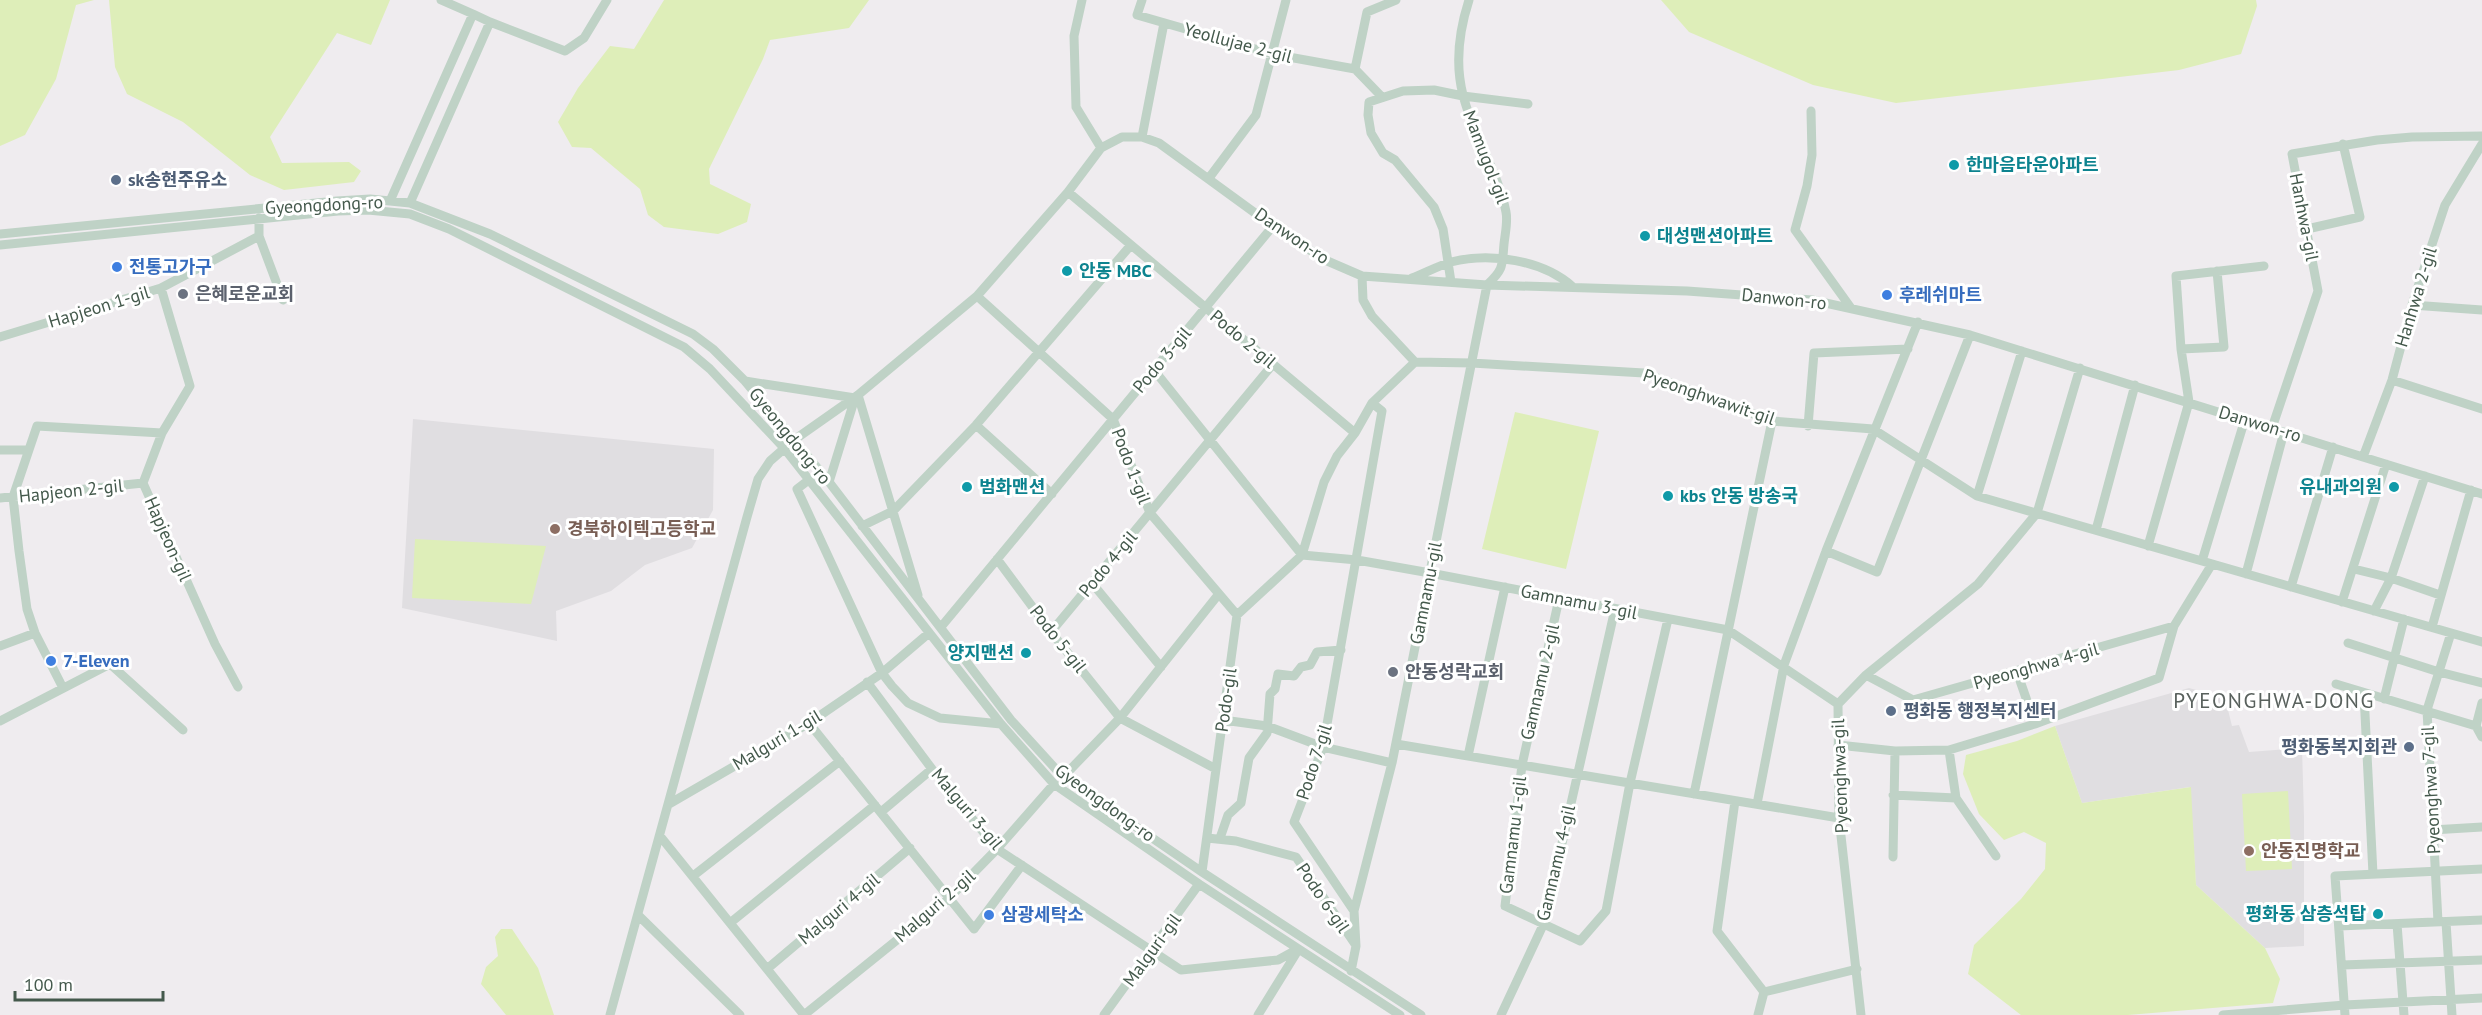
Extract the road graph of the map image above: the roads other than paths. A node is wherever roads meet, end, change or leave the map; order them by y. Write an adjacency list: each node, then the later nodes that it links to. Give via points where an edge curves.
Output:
1 (441, 0): 8 (street)
2 (607, 0): 9 (street, via 584,38 565,51)
3 (1082, 0): 21 (street, via 1074,36 1076,107)
4 (1142, 0): 10 (street, Yeollujae 2-gil, via 1137,15)
5 (1286, 0): 11 (street)
6 (1396, 0): 12 (street, via 1367,12)
7 (1469, 0): 13 (street, Mamugol-gil, via 1458,49)
8 (473, 14): 9 (street); 24 (street)
9 (490, 22): 25 (street)
10 (1164, 23): 11 (street, Yeollujae 2-gil); 17 (street)
11 (1272, 54): 12 (street, Yeollujae 2-gil); 22 (street, via 1256,115)
12 (1355, 69): 14 (street)
13 (1463, 96): 14 (street, Mamugol-gil, via 1434,90 1403,91); 15 (street, Mamugol-gil); 33 (street, Mamugol-gil, via 1507,214)
14 (1382, 97): 34 (street, via 1369,102 1371,133 1383,153 1395,160 1434,207 1443,228)
15 (1528, 104)
16 (1812, 111): 47 (street, Danwon-ro, via 1812,155 1795,230)
17 (1142, 136): 21 (street, via 1122,136); 22 (street, Danwon-ro, via 1159,143)
18 (2482, 136): 19 (street, Hanhwa-gil, via 2412,136)
19 (2343, 144): 28 (street, Hanhwa-gil, via 2292,154); 28 (street, via 2360,217)
20 (2482, 144): 45 (street, Hanhwa 2-gil, via 2445,205)
21 (1101, 148): 23 (street)
22 (1209, 178): 27 (street, Danwon-ro)
23 (1068, 192): 32 (street, Podo 2-gil); 43 (street)
24 (390, 201): 25 (street, Gyeongdong-ro); 29 (street, Gyeongdong-ro, via 337,201)
25 (410, 202): 62 (street, Gyeongdong-ro, via 490,234 678,326 713,349)
26 (259, 218): 30 (street); 31 (street, Gyeongdong-ro); 81 (street, Gyeongdong-ro, via 368,210 410,214 449,230 684,347 717,376)
27 (1273, 226): 37 (street, Danwon-ro, via 1325,260); 46 (street, Podo 3-gil)
28 (2307, 229): 73 (street, Hanhwa-gil, via 2318,291)
29 (0, 234)
30 (260, 236): 42 (street, Hapjeon 1-gil); 44 (street)
31 (0, 245)
32 (1131, 245): 46 (street, Podo 2-gil); 55 (street)
33 (1502, 260): 34 (street); 40 (street, Mamugol-gil, via 1500,272); 41 (street, via 1549,270)
34 (1449, 263): 38 (street); 39 (street)
35 (2264, 266): 36 (street)
36 (2217, 271): 53 (street, via 2176,276); 53 (street, via 2224,346)
37 (1362, 276): 38 (street, Danwon-ro); 56 (street, via 1363,300 1372,316)
38 (1410, 279): 39 (street, Danwon-ro)
39 (1451, 282): 40 (street, Danwon-ro)
40 (1487, 285): 41 (street, Danwon-ro); 57 (street, Gamnamu-gil)
41 (1573, 287): 47 (street, Danwon-ro, via 1801,299)
42 (161, 288): 51 (street, Hapjeon 1-gil); 76 (street, Hapjeon-gil, via 190,387)
43 (977, 296): 55 (street, Podo 1-gil); 64 (street)
44 (283, 300)
45 (2412, 305): 48 (street); 61 (street, Hanhwa 2-gil)
46 (1206, 308): 58 (street, Podo 2-gil); 60 (street, Podo 3-gil)
47 (1851, 308): 49 (street, Danwon-ro)
48 (2482, 310)
49 (1918, 322): 50 (street, Danwon-ro); 52 (street)
50 (1970, 335): 54 (street, Danwon-ro); 85 (street)
51 (0, 337)
52 (1908, 349): 72 (street, via 1814,353); 74 (street)
53 (2181, 349): 65 (street)
54 (2022, 351): 59 (street, Danwon-ro); 94 (street)
55 (1040, 353): 68 (street, Podo 1-gil); 71 (street)
56 (1415, 362): 57 (street); 66 (street)
57 (1472, 363): 70 (street, Pyeonghwawit-gil, via 1644,373); 110 (street, Gamnamu-gil)
58 (1273, 364): 77 (street, Podo 2-gil); 79 (street, Podo 4-gil)
59 (2080, 368): 63 (street, Danwon-ro); 99 (street)
60 (1154, 370): 68 (street, Podo 3-gil); 79 (street)
61 (2392, 380): 67 (street); 84 (street, Hanhwa 2-gil)
62 (745, 381): 64 (street); 78 (street, Gyeongdong-ro)
63 (2135, 385): 65 (street, Danwon-ro); 101 (street)
64 (856, 397): 78 (street); 89 (street); 97 (street)
65 (2189, 402): 69 (street, Danwon-ro); 102 (street)
66 (1372, 403): 77 (street); 106 (street, Podo 7-gil, via 1383,411)
67 (2482, 409)
68 (1113, 419): 92 (street, Podo 3-gil); 98 (street, Podo 1-gil)
69 (2245, 420): 73 (street, Danwon-ro); 107 (street)
70 (1772, 421): 72 (street, Pyeonghwawit-gil); 129 (street)
71 (976, 425): 92 (street); 97 (street)
72 (1808, 426): 74 (street, Pyeonghwawit-gil)
73 (2272, 428): 75 (street, Danwon-ro)
74 (1873, 429): 85 (street); 103 (street)
75 (2284, 432): 80 (street, Danwon-ro); 111 (street)
76 (162, 433): 83 (street, via 37,426); 90 (street, Hapjeon-gil)
77 (1354, 433): 104 (street, via 1324,482)
78 (794, 440): 81 (street); 89 (street, Gyeongdong-ro)
79 (1211, 440): 98 (street, Podo 4-gil); 104 (street)
80 (2333, 447): 84 (street, Danwon-ro); 115 (street)
81 (784, 448): 88 (street, Gyeongdong-ro); 184 (street, via 758,479)
82 (0, 450): 83 (street)
83 (28, 450): 95 (street)
84 (2363, 457): 86 (street, Danwon-ro)
85 (1921, 461): 94 (street); 103 (street, via 1877,572)
86 (2386, 464): 87 (street, Danwon-ro); 109 (street)
87 (2425, 476): 91 (street, Danwon-ro); 112 (street)
88 (810, 479): 132 (street, Gyeongdong-ro); 141 (street, via 797,489)
89 (829, 482): 100 (street, Gyeongdong-ro)
90 (143, 483): 95 (street, Hapjeon 2-gil); 148 (street, Hapjeon-gil)
91 (2470, 490): 93 (street, Danwon-ro); 117 (street)
92 (1052, 494): 105 (street, Podo 3-gil)
93 (2482, 494)
94 (1977, 496): 99 (street)
95 (14, 497): 96 (street, Hapjeon 2-gil); 131 (street, via 27,609)
96 (0, 498)
97 (893, 511): 100 (street); 119 (street)
98 (1150, 513): 113 (street, Podo 4-gil); 116 (street, Podo 1-gil)
99 (2037, 513): 101 (street); 144 (street, Pyeonghwa-gil, via 1978,584)
100 (862, 526): 119 (street, Gyeongdong-ro)
101 (2096, 531): 102 (street)
102 (2148, 546): 107 (street)
103 (1826, 551): 139 (street)
104 (1302, 555): 106 (street); 123 (street)
105 (997, 559): 127 (street, Podo 3-gil); 130 (street, Podo 5-gil)
106 (1357, 560): 110 (street); 137 (street, Podo 7-gil)
107 (2202, 561): 108 (street)
108 (2212, 564): 111 (street); 126 (street)
109 (2354, 569): 112 (street); 120 (street)
110 (1430, 573): 114 (street, Gamnamu 3-gil); 165 (street, Gamnamu-gil)
111 (2246, 574): 115 (street)
112 (2391, 578): 117 (street); 122 (street)
113 (1092, 583): 130 (street, Podo 4-gil); 140 (street)
114 (1505, 587): 118 (street, Gamnamu 3-gil); 170 (street)
115 (2291, 587): 120 (street)
116 (1218, 595): 123 (street, Podo 1-gil); 140 (street)
117 (2440, 595): 128 (street)
118 (1559, 599): 121 (street, Gamnamu 3-gil); 173 (street, Gamnamu 2-gil)
119 (919, 600): 127 (street, Gyeongdong-ro)
120 (2343, 602): 122 (street)
121 (1615, 609): 124 (street, Gamnamu 3-gil); 176 (street)
122 (2374, 611): 125 (street)
123 (1237, 615): 156 (street, Podo-gil)
124 (1668, 619): 129 (street, Gamnamu 3-gil); 178 (street)
125 (2404, 619): 128 (street); 138 (street)
126 (2174, 626): 142 (street, Pyeonghwa 4-gil); 160 (street, via 2159,678)
127 (941, 627): 177 (street, Gyeongdong-ro, via 1011,720)
128 (2432, 627): 133 (street)
129 (1728, 630): 139 (street, Gamnamu 3-gil); 180 (street)
130 (1051, 632): 155 (street, Podo 5-gil)
131 (35, 633): 136 (street); 149 (street)
132 (929, 633): 141 (street, Malguri 1-gil); 159 (street, Gyeongdong-ro)
133 (2451, 633): 134 (street); 143 (street, Pyeonghwa 7-gil)
134 (2482, 642)
135 (2348, 643): 138 (street)
136 (0, 646)
137 (1341, 650): 161 (street, via 1317,652 1310,665 1300,667 1294,676 1278,675 1270,694); 167 (street, Podo 7-gil)
138 (2393, 658): 143 (street); 151 (street)
139 (1784, 665): 153 (street, Gamnamu 3-gil); 185 (street)
140 (1161, 667): 155 (street)
141 (882, 672): 145 (street, Malguri 1-gil); 159 (street, via 908,703 940,718)
142 (2018, 672): 144 (street, Pyeonghwa 4-gil, via 1913,700); 160 (street)
143 (2439, 672): 146 (street); 154 (street, Pyeonghwa 7-gil)
144 (1866, 675): 153 (street, Pyeonghwa-gil)
145 (867, 682): 158 (street, Malguri 1-gil); 174 (street, Malguri 3-gil)
146 (2482, 683)
147 (2336, 684): 150 (street)
148 (238, 687)
149 (63, 688): 157 (street); 163 (street, via 110,664)
150 (2364, 694): 151 (street); 201 (street)
151 (2384, 699): 154 (street)
152 (2482, 703): 162 (street)
153 (1838, 704): 166 (street, Pyeonghwa-gil)
154 (2427, 710): 162 (street); 189 (street, Pyeonghwa 7-gil)
155 (1120, 718): 175 (street, Podo 5-gil); 177 (street)
156 (1223, 720): 161 (street); 175 (street, Podo-gil)
157 (0, 721)
158 (809, 723): 171 (street); 184 (street, Malguri 1-gil)
159 (1001, 724): 179 (street, Gyeongdong-ro)
160 (2035, 724): 168 (street)
161 (1267, 726): 167 (street); 192 (street, via 1267,733 1249,758 1240,803 1228,815)
162 (2476, 726): 164 (street)
163 (183, 730)
164 (2482, 737)
165 (1396, 744): 170 (street, Gamnamu 2-gil); 172 (street, Gamnamu-gil)
166 (1838, 745): 169 (street); 187 (street, Pyeonghwa-gil)
167 (1323, 747): 172 (street); 205 (street, Podo 7-gil, via 1294,822)
168 (1949, 750): 169 (street); 182 (street)
169 (1895, 751): 181 (street)
170 (1468, 756): 173 (street, Gamnamu 2-gil)
171 (840, 761): 186 (street); 202 (street)
172 (1392, 763): 205 (street, Gamnamu-gil)
173 (1522, 765): 176 (street, Gamnamu 2-gil); 210 (street, Gamnamu 1-gil, via 1505,906)
174 (932, 769): 186 (street); 194 (street, Malguri 3-gil)
175 (1216, 769): 191 (street, Podo-gil)
176 (1577, 774): 178 (street, Gamnamu 2-gil); 210 (street, Gamnamu 4-gil)
177 (1063, 777): 200 (street, Gyeongdong-ro)
178 (1630, 783): 180 (street, Gamnamu 2-gil); 210 (street, Gamnamu 1-gil, via 1606,911 1580,941)
179 (1054, 784): 194 (street, Malguri 2-gil); 203 (street, Gyeongdong-ro)
180 (1694, 794): 183 (street, Gamnamu 2-gil)
181 (1893, 795): 182 (street); 196 (street)
182 (1956, 798): 195 (street)
183 (1735, 801): 185 (street, Gamnamu 2-gil); 224 (street, via 1717,931)
184 (669, 804): 190 (street)
185 (1756, 804): 187 (street, Gamnamu 2-gil)
186 (878, 809): 193 (street); 209 (street)
187 (1839, 818): 222 (street, Pyeonghwa-gil)
188 (2482, 827): 189 (street)
189 (2432, 830): 199 (street, Pyeonghwa 7-gil)
190 (660, 836): 202 (street, Malguri 2-gil); 206 (street)
191 (1207, 838): 192 (street, Podo 6-gil); 200 (street, Podo-gil)
192 (1220, 838): 214 (street, Podo 6-gil, via 1296,857)
193 (910, 848): 204 (street); 221 (street, Malguri 4-gil)
194 (997, 849): 197 (street, Malguri 3-gil); 204 (street, Malguri 2-gil)
195 (1996, 856)
196 (1893, 857)
197 (1022, 865): 204 (street, via 974,929); 216 (street, Malguri 3-gil)
198 (2482, 869): 199 (street, Pyeonghwa 7-gil)
199 (2435, 871): 201 (street, Pyeonghwa 7-gil); 208 (street)
200 (1202, 872): 213 (street, Gyeongdong-ro)
201 (2373, 874): 212 (street, Pyeonghwa 7-gil, via 2335,876)
202 (693, 876): 209 (street, Malguri 2-gil)
203 (1199, 884): 215 (street, Gyeongdong-ro); 216 (street, Malguri-gil)
204 (949, 898): 232 (street, Malguri 2-gil)
205 (1354, 911): 214 (street, Gamnamu-gil)
206 (638, 915): 230 (street); 231 (street)
207 (2482, 921): 208 (street)
208 (2442, 922): 211 (street); 218 (street)
209 (730, 923): 221 (street, Malguri 2-gil)
210 (1544, 923): 237 (street, Gamnamu 4-gil)
211 (2397, 924): 212 (street); 219 (street)
212 (2339, 926): 220 (street, Pyeonghwa 7-gil)
213 (1305, 940): 215 (street); 223 (street, Gyeongdong-ro)
214 (1356, 946): 223 (street, Gamnamu-gil)
215 (1298, 949): 216 (street, Malguri 3-gil, via 1278,960 1181,970); 234 (street); 235 (street, Gyeongdong-ro)
216 (1151, 951): 233 (street, Malguri-gil)
217 (2482, 960): 218 (street)
218 (2448, 961): 219 (street); 226 (street)
219 (2400, 963): 220 (street); 227 (street)
220 (2342, 965): 228 (street, Pyeonghwa 7-gil)
221 (767, 969): 232 (street, Malguri 2-gil)
222 (1857, 969): 224 (street); 239 (street, Pyeonghwa-gil)
223 (1351, 971): 236 (street, Gyeongdong-ro)
224 (1764, 992): 238 (street)
225 (2482, 998): 226 (street)
226 (2451, 1000): 227 (street); 242 (street)
227 (2403, 1002): 228 (street); 241 (street)
228 (2345, 1010): 229 (street)
229 (2279, 1013): 240 (street)
230 (610, 1015)
231 (740, 1015)
232 (804, 1015)
233 (1104, 1015)
234 (1258, 1015)
235 (1400, 1015)
236 (1420, 1015)
237 (1501, 1015)
238 (1758, 1015)
239 (1861, 1015)
240 (2223, 1015)
241 (2404, 1015)
242 (2452, 1015)

